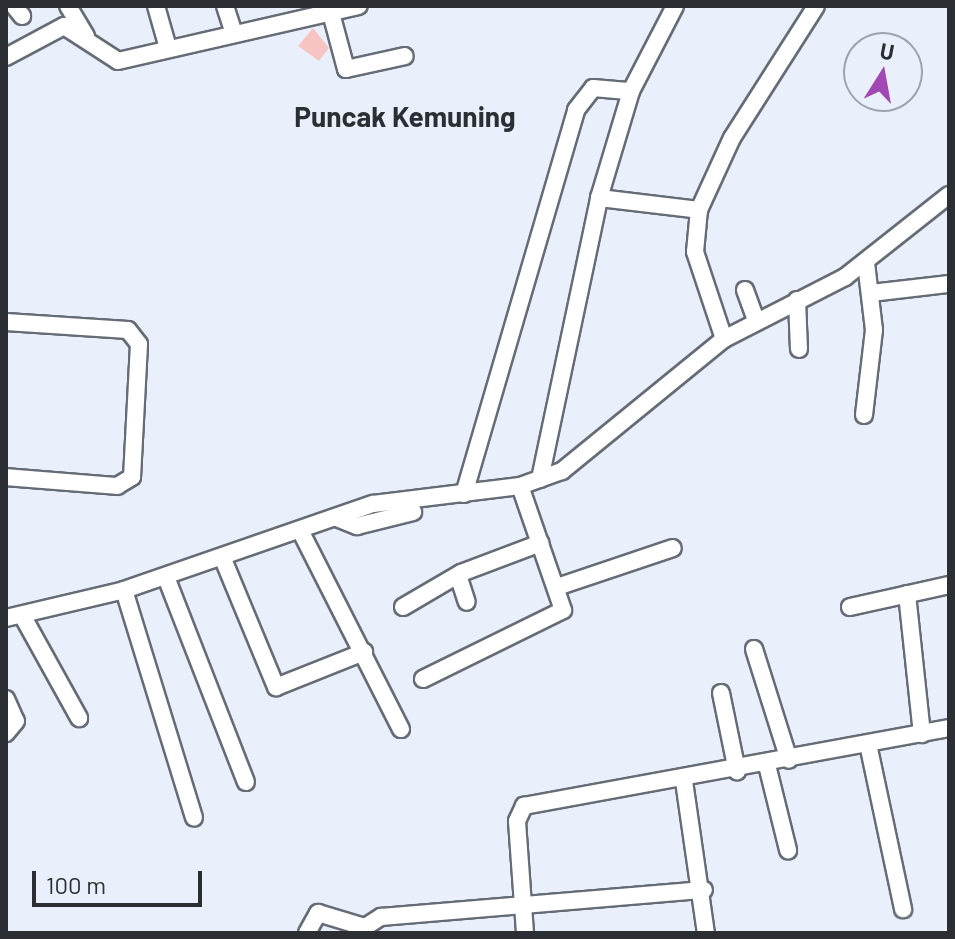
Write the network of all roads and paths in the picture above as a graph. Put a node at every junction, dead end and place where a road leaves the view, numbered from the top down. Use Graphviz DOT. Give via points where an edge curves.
graph roads {
  1 [pos="68,6"];
  2 [pos="156,6"];
  3 [pos="225,6"];
  4 [pos="275,6"];
  5 [pos="359,6"];
  6 [pos="675,6"];
  7 [pos="816,6"];
  8 [pos="331,13"];
  9 [pos="280,24"];
  10 [pos="234,34"];
  11 [pos="87,37"];
  12 [pos="168,48"];
  13 [pos="405,56"];
  14 [pos="6,57"];
  15 [pos="631,91"];
  16 [pos="949,195"];
  17 [pos="599,198"];
  18 [pos="699,210"];
  19 [pos="866,263"];
  20 [pos="949,284"];
  21 [pos="745,290"];
  22 [pos="871,293"];
  23 [pos="797,300"];
  24 [pos="756,321"];
  25 [pos="6,322"];
  26 [pos="724,339"];
  27 [pos="799,349"];
  28 [pos="864,415"];
  29 [pos="6,477"];
  30 [pos="540,479"];
  31 [pos="520,486"];
  32 [pos="464,494"];
  33 [pos="301,532"];
  34 [pos="541,543"];
  35 [pos="673,548"];
  36 [pos="223,559"];
  37 [pos="458,575"];
  38 [pos="166,577"];
  39 [pos="949,585"];
  40 [pos="557,587"];
  41 [pos="124,590"];
  42 [pos="907,594"];
  43 [pos="467,602"];
  44 [pos="403,607"];
  45 [pos="850,607"];
  46 [pos="14,616"];
  47 [pos="754,649"];
  48 [pos="364,652"];
  49 [pos="423,679"];
  50 [pos="721,693"];
  51 [pos="6,699"];
  52 [pos="79,718"];
  53 [pos="401,729"];
  54 [pos="947,729"];
  55 [pos="6,733"];
  56 [pos="922,734"];
  57 [pos="868,744"];
  58 [pos="949,747"];
  59 [pos="789,760"];
  60 [pos="767,765"];
  61 [pos="737,771"];
  62 [pos="684,781"];
  63 [pos="246,782"];
  64 [pos="194,817"];
  65 [pos="788,850"];
  66 [pos="704,890"];
  67 [pos="525,906"];
  68 [pos="903,909"];
  69 [pos="410,915"];
  70 [pos="359,929"];
  71 [pos="307,933"];
  72 [pos="412,933"];
  73 [pos="525,933"];
  74 [pos="706,933"];
  1 -- 11 [label="street"];
  2 -- 12 [label="street"];
  3 -- 10 [label="street"];
  4 -- 9 [label="street"];
  5 -- 8 [label="street"];
  6 -- 15 [label="street"];
  7 -- 18 [label="street" via="727,145"];
  8 -- 9 [label="street"];
  8 -- 13 [label="street" via="346,69"];
  9 -- 10 [label="street"];
  10 -- 12 [label="street"];
  11 -- 12 [label="street" via="112,61"];
  11 -- 14 [label="street" via="64,26"];
  15 -- 17 [label="street"];
  15 -- 32 [label="street" via="593,88 576,110"];
  16 -- 19 [label="street"];
  17 -- 18 [label="street"];
  17 -- 30 [label="street"];
  18 -- 26 [label="street" via="695,252"];
  19 -- 22 [label="street"];
  19 -- 23 [label="street"];
  20 -- 22 [label="street"];
  21 -- 24 [label="street"];
  22 -- 28 [label="street"];
  23 -- 24 [label="street"];
  23 -- 27 [label="street"];
  24 -- 26 [label="street"];
  25 -- 29 [label="street" via="128,330 139,344 132,477 117,486"];
  26 -- 30 [label="street" via="591,451"];
  30 -- 31 [label="street"];
  31 -- 32 [label="street"];
  31 -- 34 [label="street"];
  32 -- 33 [label="street" via="414,513 337,518"];
  33 -- 36 [label="street"];
  33 -- 48 [label="street"];
  34 -- 37 [label="street"];
  34 -- 40 [label="street"];
  35 -- 40 [label="street"];
  36 -- 38 [label="street"];
  36 -- 48 [label="street" via="276,687"];
  37 -- 43 [label="street"];
  37 -- 44 [label="street"];
  38 -- 41 [label="street"];
  38 -- 63 [label="street"];
  39 -- 42 [label="street"];
  40 -- 49 [label="street" via="563,610"];
  41 -- 46 [label="street"];
  41 -- 64 [label="street"];
  42 -- 45 [label="street"];
  42 -- 56 [label="street"];
  46 -- 52 [label="street"];
  47 -- 59 [label="street"];
  48 -- 53 [label="street"];
  50 -- 61 [label="street"];
  51 -- 55 [label="street" via="16,721"];
  54 -- 56 [label="street"];
  54 -- 58 [label="street"];
  56 -- 57 [label="street"];
  57 -- 59 [label="street"];
  57 -- 68 [label="street"];
  59 -- 60 [label="street"];
  60 -- 61 [label="street"];
  60 -- 65 [label="street"];
  61 -- 62 [label="street"];
  62 -- 66 [label="street"];
  62 -- 67 [label="street" via="524,806 517,821"];
  66 -- 67 [label="street"];
  66 -- 74 [label="street"];
  67 -- 69 [label="street"];
  67 -- 73 [label="street"];
  69 -- 70 [label="street"];
  69 -- 72 [label="street"];
  70 -- 71 [label="street" via="318,913"];
}
